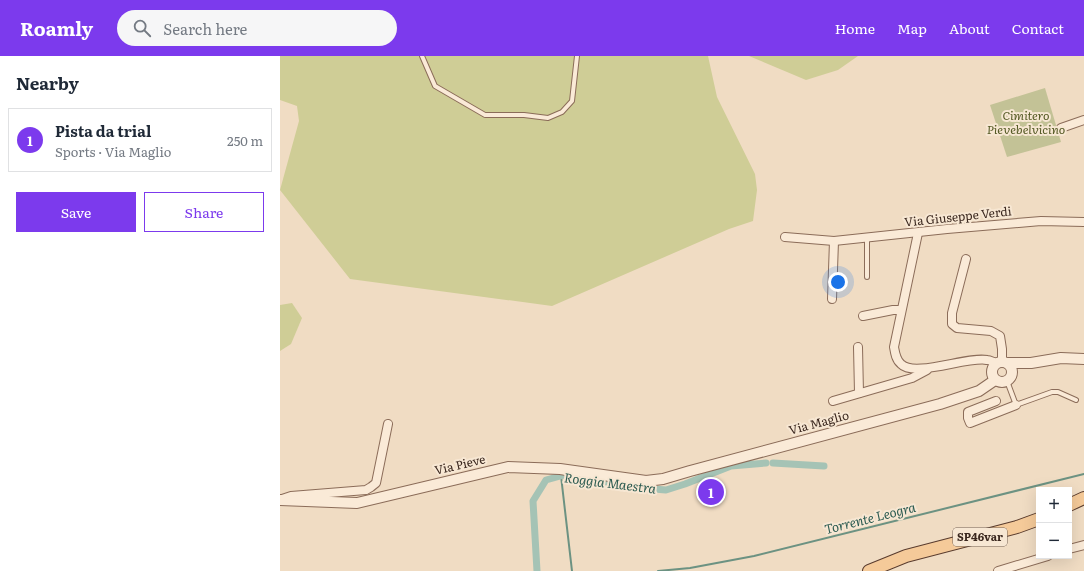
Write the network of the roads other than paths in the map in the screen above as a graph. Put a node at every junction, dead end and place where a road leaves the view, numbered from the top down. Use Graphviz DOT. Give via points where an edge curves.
graph roads {
  1 [pos="422,56"];
  2 [pos="577,56"];
  3 [pos="1084,120"];
  4 [pos="1060,128"];
  5 [pos="1084,222"];
  6 [pos="918,233"];
  7 [pos="785,237"];
  8 [pos="867,238"];
  9 [pos="834,242"];
  10 [pos="966,259"];
  11 [pos="867,277"];
  12 [pos="832,299"];
  13 [pos="902,310"];
  14 [pos="863,316"];
  15 [pos="858,347"];
  16 [pos="1084,359"];
  17 [pos="1031,362"];
  18 [pos="1002,363"];
  19 [pos="933,367"];
  20 [pos="1010,377"];
  21 [pos="995,380"];
  22 [pos="860,393"];
  23 [pos="1076,400"];
  24 [pos="833,401"];
  25 [pos="996,401"];
  26 [pos="1016,405"];
  27 [pos="388,424"];
  28 [pos="646,481"];
  29 [pos="1084,498"];
  30 [pos="280,500"];
  31 [pos="1072,504"];
  32 [pos="1036,519"];
  33 [pos="1084,545"];
  34 [pos="1072,548"];
  35 [pos="921,553"];
  36 [pos="1038,559"];
  37 [pos="869,571"];
  38 [pos="886,571"];
  39 [pos="998,571"];
  1 -- 2 [label="lane" via="435,86 485,115 548,118 562,112 572,101"];
  3 -- 4 [label="street"];
  5 -- 6 [label="street, Via Giuseppe Verdi" via="1041,221"];
  6 -- 8 [label="street, Via Giuseppe Verdi"];
  6 -- 13 [label="street"];
  7 -- 9 [label="street, Via Giuseppe Verdi"];
  8 -- 9 [label="street, Via Giuseppe Verdi"];
  8 -- 11 [label="lane"];
  9 -- 12 [label="street"];
  10 -- 18 [label="street" via="952,313 952,324 957,328 991,331 1000,336"];
  13 -- 14 [label="street"];
  13 -- 19 [label="street" via="894,347 896,357 902,365 913,370"];
  15 -- 22 [label="street"];
  16 -- 17 [label="street" via="1061,358"];
  17 -- 18 [label="street"];
  17 -- 20 [label="street"];
  18 -- 19 [label="street" via="976,360"];
  18 -- 20 [label="street" via="1011,367"];
  18 -- 21 [label="street" via="992,368"];
  19 -- 22 [label="street" via="912,378"];
  20 -- 21 [label="street" via="1001,383"];
  20 -- 26 [label="lane"];
  21 -- 28 [label="street, Via Maglio" via="979,391 940,404 690,470 663,480"];
  22 -- 24 [label="street"];
  23 -- 26 [label="lane" via="1052,392"];
  25 -- 26 [label="street" via="968,412 970,423"];
  27 -- 30 [label="street, Via Pieve" via="378,477 371,488 291,496"];
  28 -- 30 [label="street, Via Pieve" via="560,468 508,467 357,503"];
  29 -- 31 [label="main road"];
  32 -- 35 [label="main road, SP46var" via="1017,527"];
  33 -- 34 [label="street"];
  35 -- 37 [label="main road, SP46var" via="906,556"];
  35 -- 38 [label="main road, SP46var" via="890,566"];
  36 -- 39 [label="street"];
}
